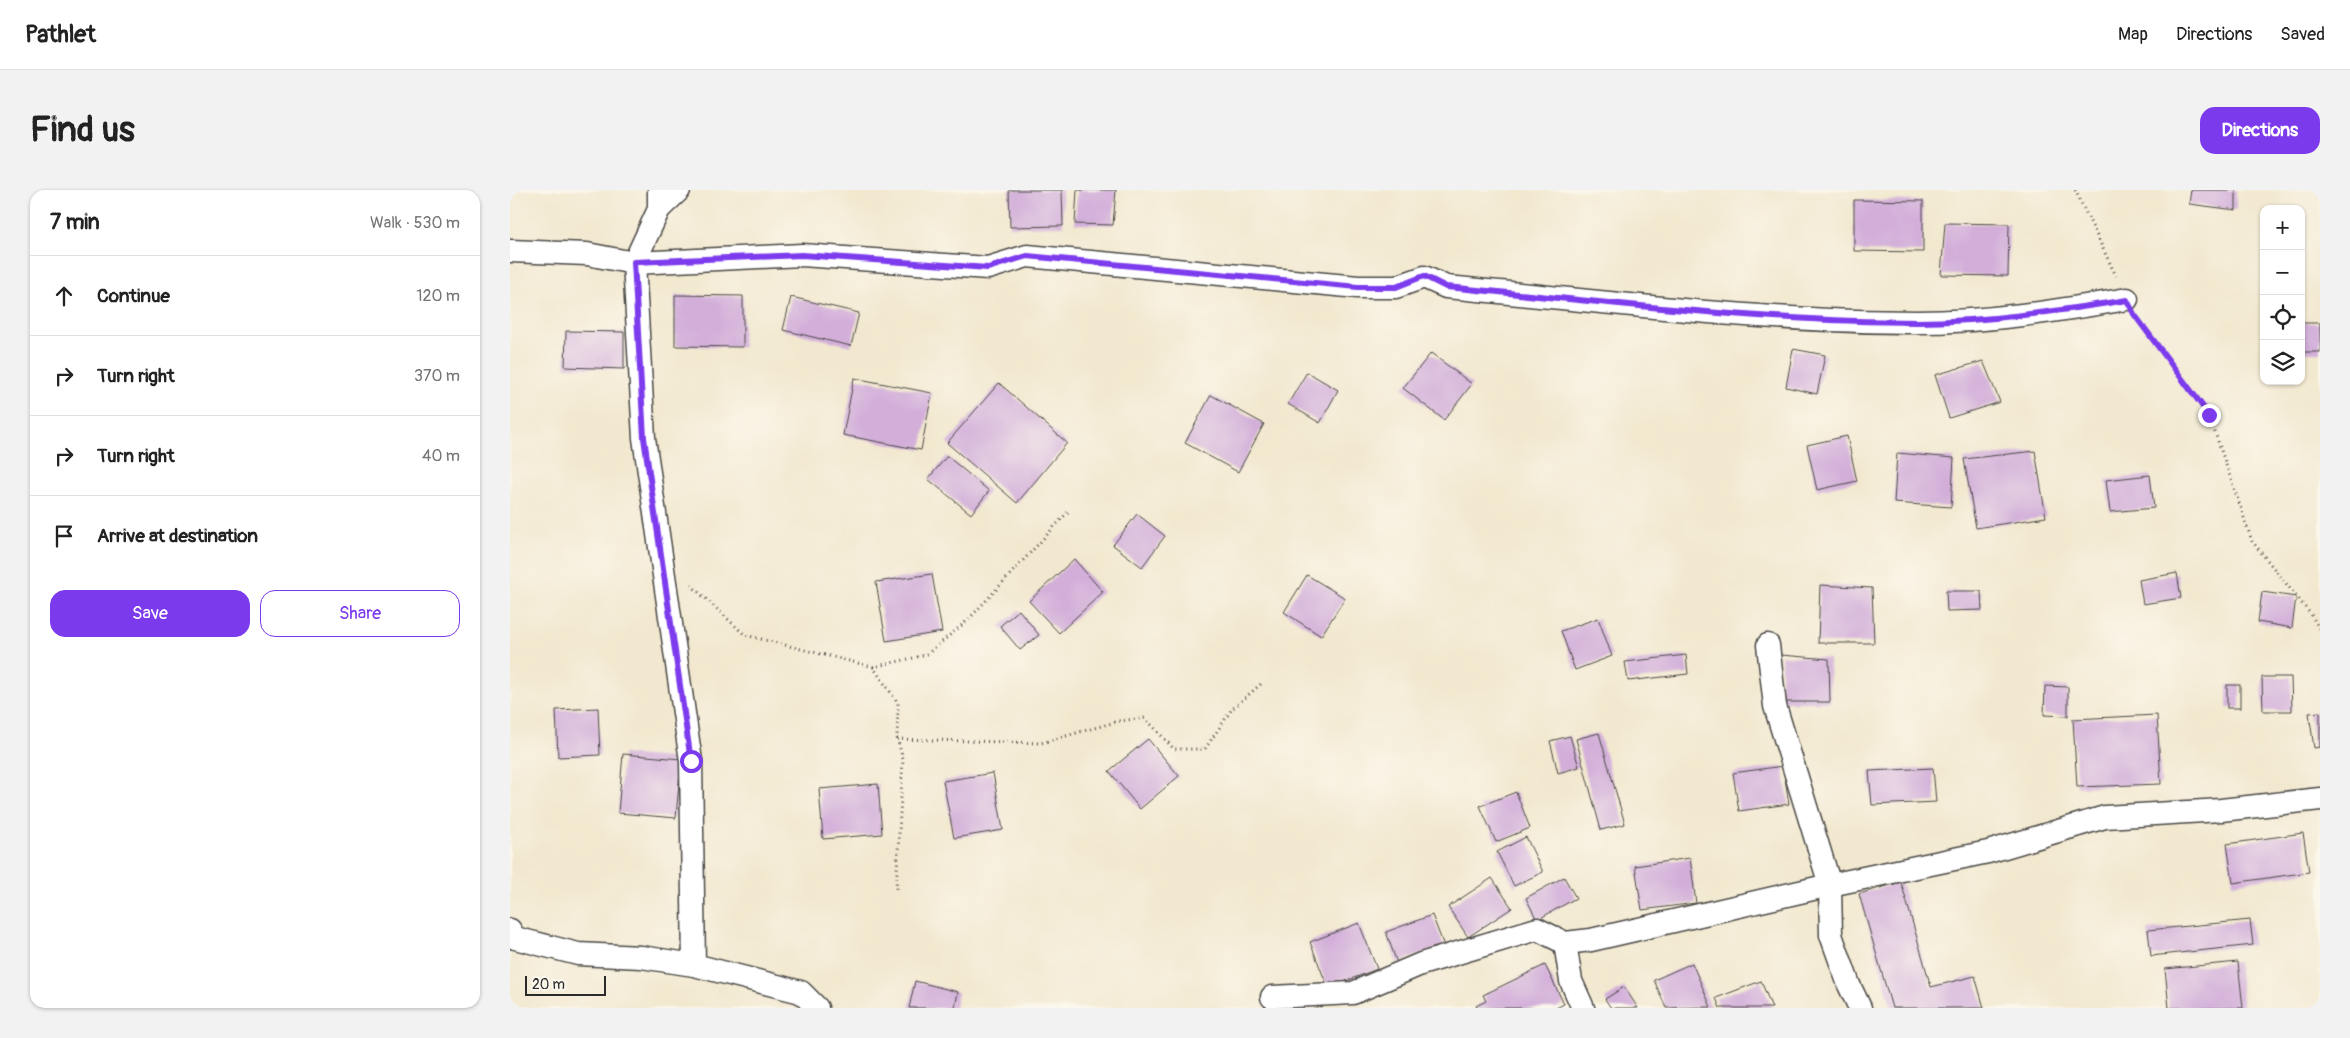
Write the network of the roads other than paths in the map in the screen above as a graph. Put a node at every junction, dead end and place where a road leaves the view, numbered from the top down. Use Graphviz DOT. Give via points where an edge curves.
graph roads {
  1 [pos="679,190"];
  2 [pos="659,199"];
  3 [pos="510,250"];
  4 [pos="634,262"];
  5 [pos="2127,300"];
  6 [pos="1768,645"];
  7 [pos="2320,799"];
  8 [pos="1830,885"];
  9 [pos="510,930"];
  10 [pos="1565,943"];
  11 [pos="694,965"];
  12 [pos="1272,997"];
  13 [pos="817,1008"];
  14 [pos="1583,1008"];
  15 [pos="1860,1008"];
  1 -- 2 [label="street"];
  2 -- 4 [label="street"];
  3 -- 4 [label="street" via="587,254"];
  4 -- 5 [label="street" via="802,255 988,268 1027,256 1358,287 1396,287 1424,276 1446,287 1831,320 1919,322 2037,315"];
  4 -- 11 [label="street" via="644,438 691,761"];
  6 -- 8 [label="street" via="1775,706"];
  7 -- 8 [label="street" via="2221,810 2104,817 1988,852"];
  8 -- 10 [label="street"];
  8 -- 15 [label="street" via="1831,935"];
  9 -- 11 [label="street" via="515,938 578,954 641,956"];
  10 -- 12 [label="street" via="1537,929 1421,964 1354,993"];
  10 -- 14 [label="street" via="1571,981"];
  11 -- 13 [label="street" via="800,992"];
}
